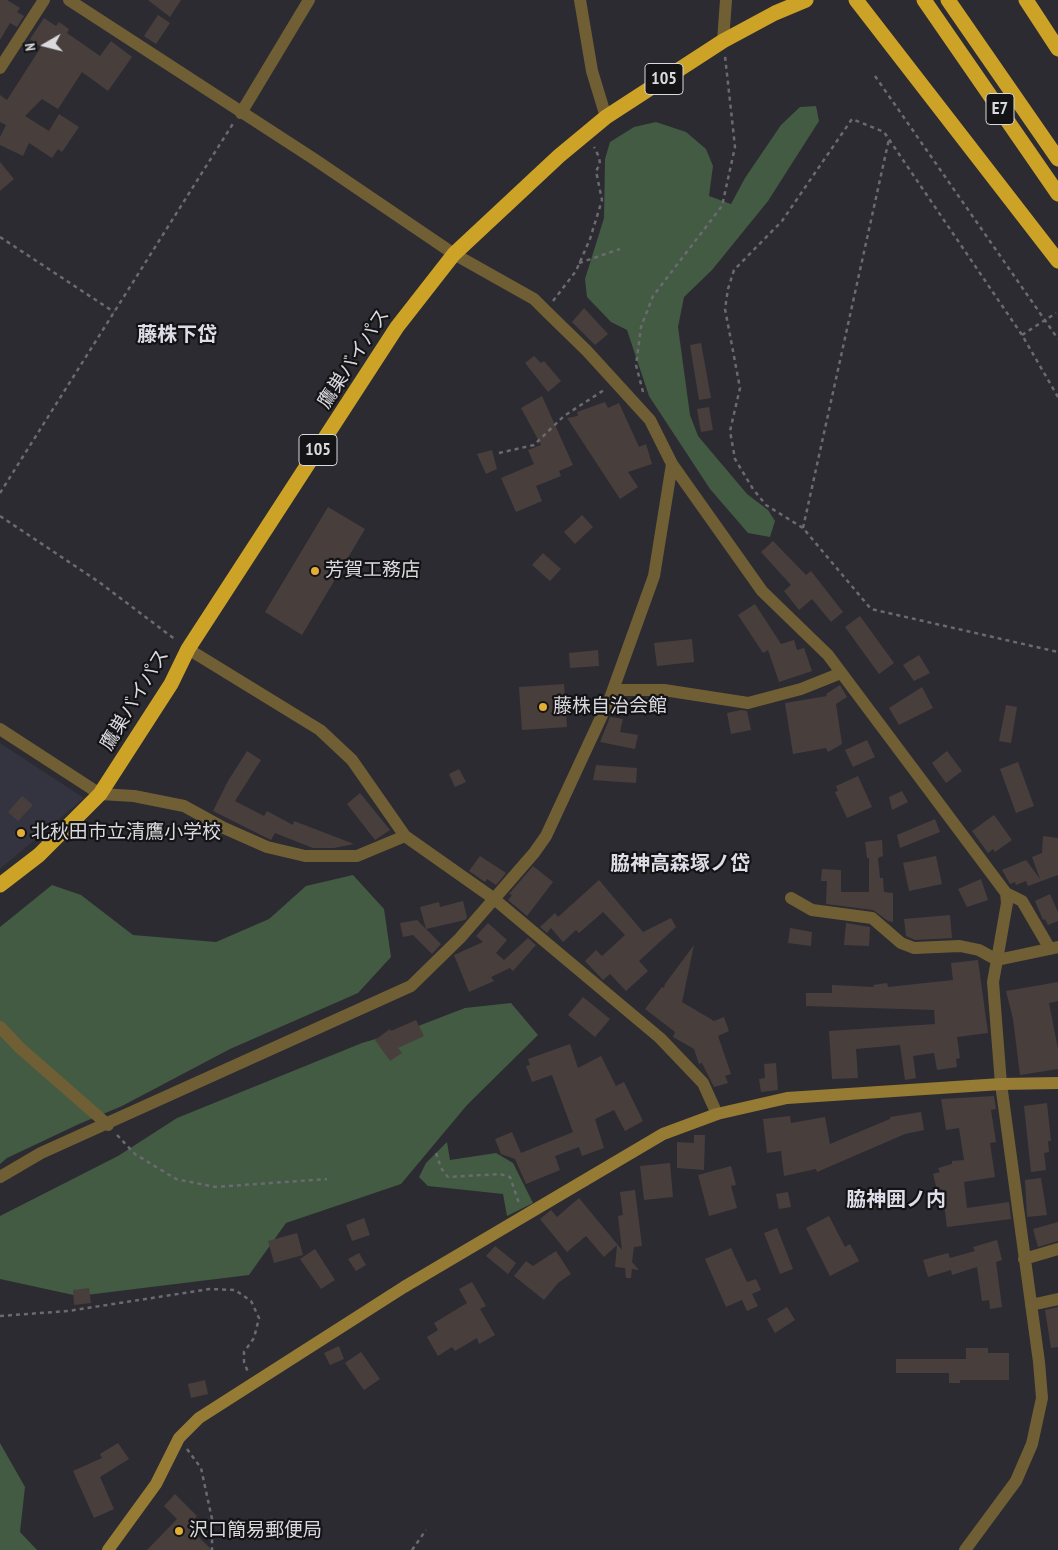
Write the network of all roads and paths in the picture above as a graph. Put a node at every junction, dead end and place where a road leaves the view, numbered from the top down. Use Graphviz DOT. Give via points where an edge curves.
graph roads {
  1 [pos="44,0"];
  2 [pos="69,0"];
  3 [pos="309,0"];
  4 [pos="580,0"];
  5 [pos="726,0"];
  6 [pos="806,0"];
  7 [pos="856,0"];
  8 [pos="924,0"];
  9 [pos="948,0"];
  10 [pos="1026,0"];
  11 [pos="723,42"];
  12 [pos="1058,49"];
  13 [pos="0,68"];
  14 [pos="875,76"];
  15 [pos="241,113"];
  16 [pos="606,118"];
  17 [pos="586,134"];
  18 [pos="889,138"];
  19 [pos="1058,159"];
  20 [pos="1058,194"];
  21 [pos="0,237"];
  22 [pos="620,248"];
  23 [pos="454,254"];
  24 [pos="1058,261"];
  25 [pos="579,263"];
  26 [pos="546,311"];
  27 [pos="114,312"];
  28 [pos="1056,313"];
  29 [pos="1045,320"];
  30 [pos="1022,335"];
  31 [pos="1058,339"];
  32 [pos="615,381"];
  33 [pos="643,392"];
  34 [pos="1058,397"];
  35 [pos="499,453"];
  36 [pos="672,464"];
  37 [pos="0,493"];
  38 [pos="0,516"];
  39 [pos="802,528"];
  40 [pos="188,649"];
  41 [pos="1058,652"];
  42 [pos="841,673"];
  43 [pos="613,690"];
  44 [pos="0,729"];
  45 [pos="100,794"];
  46 [pos="405,836"];
  47 [pos="0,885"];
  48 [pos="1006,893"];
  49 [pos="493,898"];
  50 [pos="791,898"];
  51 [pos="1054,948"];
  52 [pos="997,960"];
  53 [pos="0,1027"];
  54 [pos="1058,1083"];
  55 [pos="1001,1084"];
  56 [pos="717,1114"];
  57 [pos="108,1124"];
  58 [pos="436,1153"];
  59 [pos="0,1177"];
  60 [pos="327,1179"];
  61 [pos="524,1216"];
  62 [pos="1058,1249"];
  63 [pos="1024,1259"];
  64 [pos="1058,1299"];
  65 [pos="1031,1305"];
  66 [pos="0,1316"];
  67 [pos="253,1382"];
  68 [pos="179,1438"];
  69 [pos="426,1530"];
  70 [pos="108,1550"];
  71 [pos="212,1550"];
  72 [pos="412,1550"];
  73 [pos="965,1550"];
  1 -- 13 [label="street"];
  2 -- 15 [label="street"];
  3 -- 15 [label="street"];
  4 -- 16 [label="street" via="592,71"];
  5 -- 11 [label="street"];
  6 -- 11 [label="highway, 鷹巣バイパス / 105"];
  7 -- 24 [label="highway"];
  8 -- 20 [label="highway, E7"];
  9 -- 19 [label="highway, E7"];
  10 -- 12 [label="highway"];
  11 -- 16 [label="highway, 鷹巣バイパス / 105"];
  11 -- 33 [label="path" via="735,147 731,170 722,206 653,296 641,327 636,365"];
  14 -- 29 [label="path"];
  15 -- 23 [label="street"];
  15 -- 27 [label="path"];
  16 -- 17 [label="highway, 鷹巣バイパス / 105"];
  17 -- 23 [label="highway, 鷹巣バイパス / 105"];
  17 -- 25 [label="path" via="599,157 596,171 602,200"];
  18 -- 30 [label="path"];
  18 -- 39 [label="path"];
  18 -- 39 [label="path" via="884,132 852,119 782,221 734,270 728,289 725,309 740,388 730,431 735,459 752,489 766,505"];
  21 -- 27 [label="path"];
  22 -- 25 [label="path"];
  23 -- 26 [label="street" via="534,299"];
  23 -- 40 [label="highway, 鷹巣バイパス / 105" via="396,327"];
  25 -- 26 [label="path"];
  26 -- 32 [label="street"];
  27 -- 37 [label="path"];
  28 -- 29 [label="path"];
  29 -- 30 [label="path"];
  29 -- 31 [label="path"];
  30 -- 34 [label="path"];
  32 -- 35 [label="path" via="564,416 534,445"];
  32 -- 36 [label="street" via="650,420"];
  36 -- 42 [label="street" via="762,591 828,655"];
  36 -- 43 [label="street" via="654,576"];
  38 -- 40 [label="path" via="99,582"];
  39 -- 41 [label="path" via="871,610"];
  40 -- 45 [label="highway, 鷹巣バイパス / 105" via="171,684"];
  40 -- 46 [label="street" via="320,730 352,760"];
  42 -- 43 [label="street" via="801,689 748,704 664,690"];
  42 -- 48 [label="street"];
  43 -- 49 [label="street" via="546,836"];
  44 -- 45 [label="street"];
  45 -- 46 [label="street" via="134,796 184,806 267,847 305,856 357,856"];
  45 -- 47 [label="highway, 鷹巣バイパス / 105" via="39,855"];
  46 -- 49 [label="street"];
  48 -- 51 [label="street" via="1022,901"];
  48 -- 52 [label="street"];
  49 -- 56 [label="street" via="660,1038 703,1083"];
  49 -- 57 [label="street" via="460,938 411,986"];
  50 -- 52 [label="street" via="812,910 872,918 901,943 914,948 960,946 979,950"];
  51 -- 52 [label="street"];
  52 -- 55 [label="street" via="993,982"];
  53 -- 57 [label="street"];
  54 -- 55 [label="street"];
  55 -- 56 [label="street" via="787,1098"];
  55 -- 63 [label="street"];
  56 -- 61 [label="street" via="662,1134"];
  57 -- 59 [label="street" via="41,1153"];
  57 -- 60 [label="path" via="135,1154 176,1180 216,1188"];
  58 -- 61 [label="path" via="448,1177 500,1174 510,1177"];
  61 -- 67 [label="street"];
  62 -- 63 [label="street"];
  63 -- 65 [label="street"];
  64 -- 65 [label="street"];
  65 -- 73 [label="street" via="1042,1398 1032,1444 1016,1482"];
  66 -- 67 [label="path" via="68,1311 210,1289 235,1290 251,1300 259,1318 254,1338 244,1352 244,1362"];
  67 -- 68 [label="street" via="199,1418"];
  68 -- 70 [label="street" via="156,1484"];
  68 -- 71 [label="path" via="200,1468 212,1519"];
  69 -- 72 [label="path"];
}
